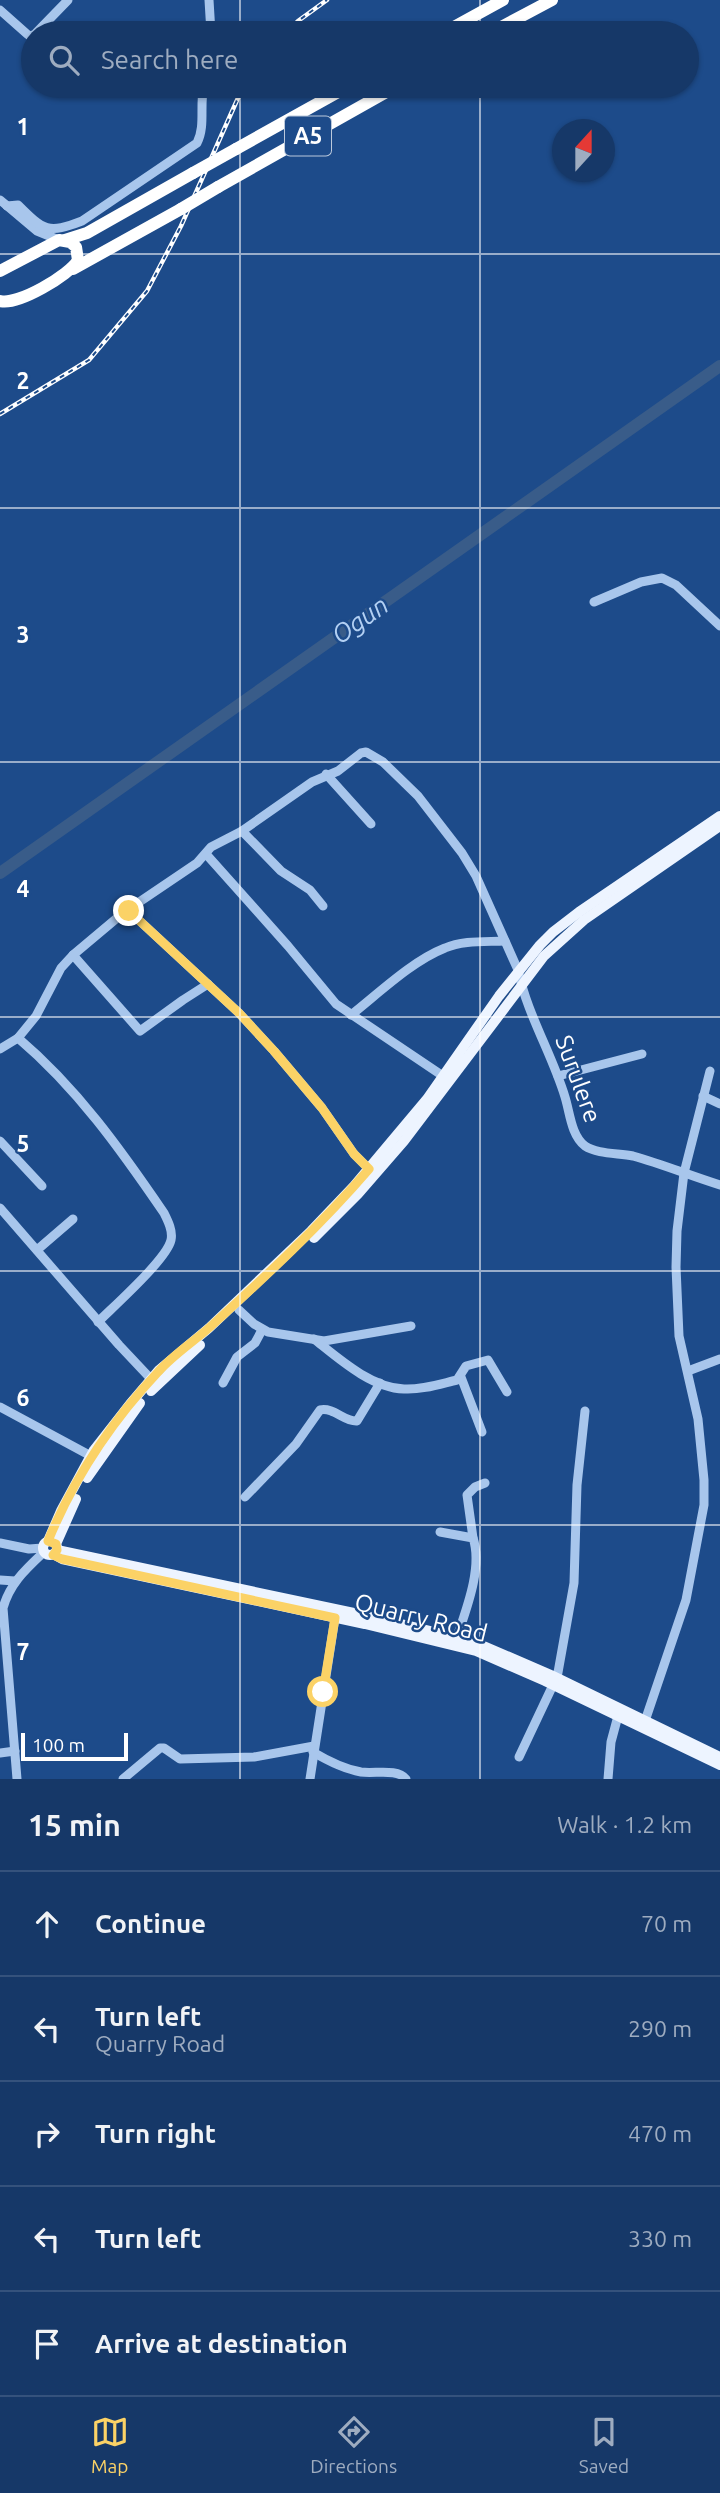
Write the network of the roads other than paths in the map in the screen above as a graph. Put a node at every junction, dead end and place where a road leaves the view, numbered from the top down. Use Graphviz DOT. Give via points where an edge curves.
graph roads {
  1 [pos="68,0"];
  2 [pos="209,0"];
  3 [pos="503,0"];
  4 [pos="552,0"];
  5 [pos="0,10"];
  6 [pos="47,21"];
  7 [pos="210,21"];
  8 [pos="465,21"];
  9 [pos="513,21"];
  10 [pos="21,29"];
  11 [pos="202,98"];
  12 [pos="327,98"];
  13 [pos="376,98"];
  14 [pos="4,203"];
  15 [pos="62,240"];
  16 [pos="0,271"];
  17 [pos="70,271"];
  18 [pos="22,298"];
  19 [pos="0,301"];
  20 [pos="0,311"];
  21 [pos="594,601"];
  22 [pos="720,626"];
  23 [pos="326,774"];
  24 [pos="720,816"];
  25 [pos="371,824"];
  26 [pos="720,826"];
  27 [pos="242,831"];
  28 [pos="206,854"];
  29 [pos="323,906"];
  30 [pos="129,911"];
  31 [pos="505,941"];
  32 [pos="73,955"];
  33 [pos="518,970"];
  34 [pos="208,984"];
  35 [pos="521,985"];
  36 [pos="351,1015"];
  37 [pos="18,1038"];
  38 [pos="0,1049"];
  39 [pos="642,1054"];
  40 [pos="710,1071"];
  41 [pos="443,1076"];
  42 [pos="558,1076"];
  43 [pos="703,1096"];
  44 [pos="720,1104"];
  45 [pos="0,1141"];
  46 [pos="369,1169"];
  47 [pos="684,1173"];
  48 [pos="720,1185"];
  49 [pos="42,1186"];
  50 [pos="0,1208"];
  51 [pos="73,1220"];
  52 [pos="37,1250"];
  53 [pos="239,1310"];
  54 [pos="98,1321"];
  55 [pos="411,1326"];
  56 [pos="262,1330"];
  57 [pos="314,1339"];
  58 [pos="720,1359"];
  59 [pos="688,1371"];
  60 [pos="461,1377"];
  61 [pos="151,1379"];
  62 [pos="223,1383"];
  63 [pos="380,1383"];
  64 [pos="507,1392"];
  65 [pos="0,1407"];
  66 [pos="585,1411"];
  67 [pos="482,1432"];
  68 [pos="91,1456"];
  69 [pos="485,1483"];
  70 [pos="245,1497"];
  71 [pos="440,1532"];
  72 [pos="473,1538"];
  73 [pos="0,1543"];
  74 [pos="50,1548"];
  75 [pos="0,1580"];
  76 [pos="15,1581"];
  77 [pos="335,1618"];
  78 [pos="457,1637"];
  79 [pos="555,1681"];
  80 [pos="618,1716"];
  81 [pos="645,1721"];
  82 [pos="314,1749"];
  83 [pos="15,1751"];
  84 [pos="0,1753"];
  85 [pos="519,1757"];
  86 [pos="720,1757"];
  87 [pos="720,1765"];
  88 [pos="17,1779"];
  89 [pos="123,1779"];
  90 [pos="310,1779"];
  91 [pos="406,1779"];
  92 [pos="608,1779"];
  1 -- 6 [label="street"];
  2 -- 7 [label="street"];
  3 -- 8 [label="highway"];
  4 -- 9 [label="highway"];
  5 -- 10 [label="street"];
  11 -- 14 [label="street" via="197,143 82,220 61,229 46,227 18,205"];
  12 -- 15 [label="highway, A5, bridge" via="87,233"];
  13 -- 17 [label="highway, A5, bridge"];
  14 -- 15 [label="street" via="37,231"];
  15 -- 16 [label="highway, A5"];
  15 -- 17 [label="highway" via="78,253"];
  17 -- 18 [label="highway, A5"];
  18 -- 19 [label="highway, A5"];
  18 -- 20 [label="highway, A5"];
  21 -- 22 [label="street" via="662,578 676,585"];
  23 -- 25 [label="street"];
  23 -- 27 [label="street"];
  23 -- 31 [label="street, Surulere" via="338,771 361,753 383,762 418,796 462,853"];
  24 -- 33 [label="main road" via="553,932"];
  26 -- 35 [label="main road" via="567,933"];
  27 -- 28 [label="street"];
  27 -- 29 [label="street"];
  28 -- 30 [label="street"];
  28 -- 36 [label="street" via="329,997"];
  30 -- 32 [label="street"];
  30 -- 34 [label="street"];
  31 -- 33 [label="street, Surulere"];
  31 -- 36 [label="street" via="446,947"];
  32 -- 34 [label="street" via="141,1031"];
  32 -- 37 [label="street"];
  33 -- 35 [label="street, Surulere"];
  33 -- 41 [label="main road"];
  34 -- 46 [label="street" via="274,1051"];
  35 -- 42 [label="street, Surulere"];
  35 -- 53 [label="main road" via="425,1114 358,1194"];
  36 -- 41 [label="street"];
  37 -- 38 [label="street"];
  37 -- 54 [label="street" via="99,1120 170,1226 169,1245"];
  39 -- 42 [label="street"];
  40 -- 43 [label="street"];
  41 -- 46 [label="main road"];
  42 -- 47 [label="street, Surulere" via="575,1133 587,1147"];
  43 -- 44 [label="street"];
  43 -- 47 [label="street"];
  45 -- 49 [label="street"];
  46 -- 61 [label="main road" via="311,1231"];
  47 -- 48 [label="street, Surulere"];
  47 -- 59 [label="street" via="676,1267 679,1336"];
  50 -- 52 [label="street"];
  51 -- 52 [label="street"];
  52 -- 54 [label="street"];
  53 -- 56 [label="street"];
  53 -- 74 [label="main road" via="159,1381 135,1409 88,1475"];
  54 -- 61 [label="street"];
  55 -- 57 [label="street" via="334,1341"];
  56 -- 57 [label="street"];
  56 -- 62 [label="street" via="255,1343 237,1357"];
  57 -- 63 [label="street"];
  58 -- 59 [label="street"];
  59 -- 81 [label="street" via="699,1432 704,1505 685,1600"];
  60 -- 63 [label="street" via="401,1390"];
  60 -- 64 [label="street" via="467,1366 488,1360"];
  60 -- 67 [label="street"];
  61 -- 68 [label="main road"];
  63 -- 70 [label="street" via="357,1421 320,1409 296,1444"];
  65 -- 68 [label="street"];
  66 -- 79 [label="street" via="574,1583"];
  68 -- 74 [label="main road" via="61,1511"];
  69 -- 72 [label="street" via="467,1495"];
  71 -- 72 [label="street"];
  72 -- 78 [label="street" via="473,1580"];
  73 -- 74 [label="street"];
  74 -- 76 [label="street"];
  74 -- 77 [label="main road, Quarry Road" via="62,1559"];
  74 -- 78 [label="main road, Quarry Road"];
  75 -- 76 [label="street"];
  76 -- 83 [label="street" via="3,1608"];
  77 -- 79 [label="main road, Quarry Road" via="467,1648"];
  77 -- 82 [label="street"];
  78 -- 79 [label="main road, Quarry Road"];
  79 -- 80 [label="main road, Quarry Road"];
  79 -- 81 [label="main road, Quarry Road"];
  79 -- 85 [label="street"];
  80 -- 87 [label="main road, Quarry Road"];
  80 -- 92 [label="street"];
  81 -- 86 [label="main road, Quarry Road"];
  82 -- 89 [label="street" via="180,1759 160,1748"];
  82 -- 90 [label="street"];
  82 -- 91 [label="street" via="344,1768 400,1774"];
  83 -- 84 [label="street"];
  83 -- 88 [label="street"];
}
